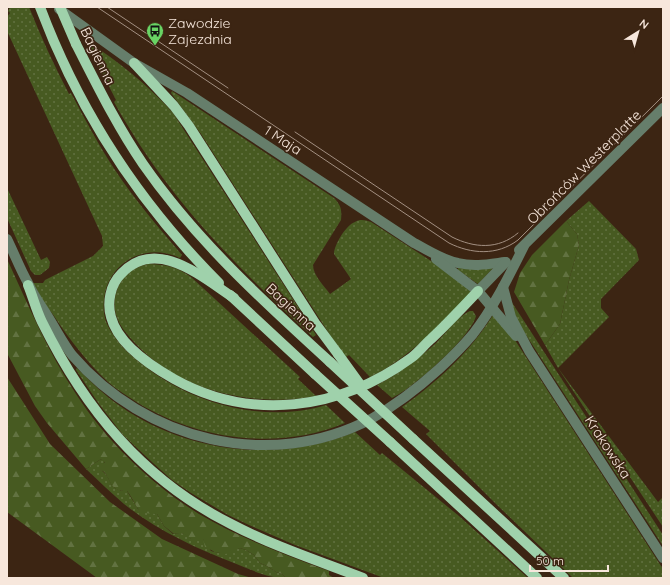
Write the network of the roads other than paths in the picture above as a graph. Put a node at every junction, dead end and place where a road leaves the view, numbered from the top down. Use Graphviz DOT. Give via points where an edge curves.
graph roads {
  1 [pos="40,7"];
  2 [pos="56,7"];
  3 [pos="60,7"];
  4 [pos="134,63"];
  5 [pos="663,108"];
  6 [pos="7,238"];
  7 [pos="414,243"];
  8 [pos="524,246"];
  9 [pos="505,262"];
  10 [pos="28,285"];
  11 [pos="503,287"];
  12 [pos="478,291"];
  13 [pos="234,298"];
  14 [pos="492,307"];
  15 [pos="529,351"];
  16 [pos="375,404"];
  17 [pos="663,558"];
  18 [pos="363,578"];
  19 [pos="537,578"];
  20 [pos="564,578"];
  1 -- 13 [label="main road" via="68,70 112,153 157,214"];
  2 -- 4 [label="street, 1 Maja"];
  3 -- 16 [label="main road, Bagienna, bridge" via="76,44 120,128 170,200 238,276"];
  4 -- 7 [label="street, 1 Maja" via="187,93"];
  4 -- 16 [label="main road, bridge" via="169,100 189,126 315,323"];
  5 -- 8 [label="street, Obrońców Westerplatte"];
  6 -- 10 [label="street"];
  7 -- 9 [label="street, 1 Maja" via="456,263 472,265"];
  7 -- 12 [label="street, Krakowska"];
  8 -- 9 [label="street, Obrońców Westerplatte"];
  8 -- 11 [label="street, Obrońców Westerplatte"];
  9 -- 12 [label="street, Obrońców Westerplatte"];
  10 -- 14 [label="street, Obrońców Westerplatte" via="71,354 117,397 173,428 218,441 247,444 299,442 346,430 371,419 400,401 453,356"];
  10 -- 18 [label="main road" via="42,320 73,378 98,414 137,458 167,484 231,524"];
  11 -- 14 [label="street, Obrońców Westerplatte"];
  11 -- 15 [label="street, Krakowska" via="511,317"];
  12 -- 13 [label="main road" via="412,357 389,373 348,393 311,403 288,405 253,404 222,398 178,381 136,352 120,334 111,317 111,290 118,277 127,267 151,258 178,263"];
  12 -- 14 [label="street, Krakowska"];
  13 -- 19 [label="main road, bridge"];
  14 -- 15 [label="street, Krakowska"];
  15 -- 17 [label="street, Krakowska"];
  16 -- 20 [label="main road, Bagienna, bridge"];
}
